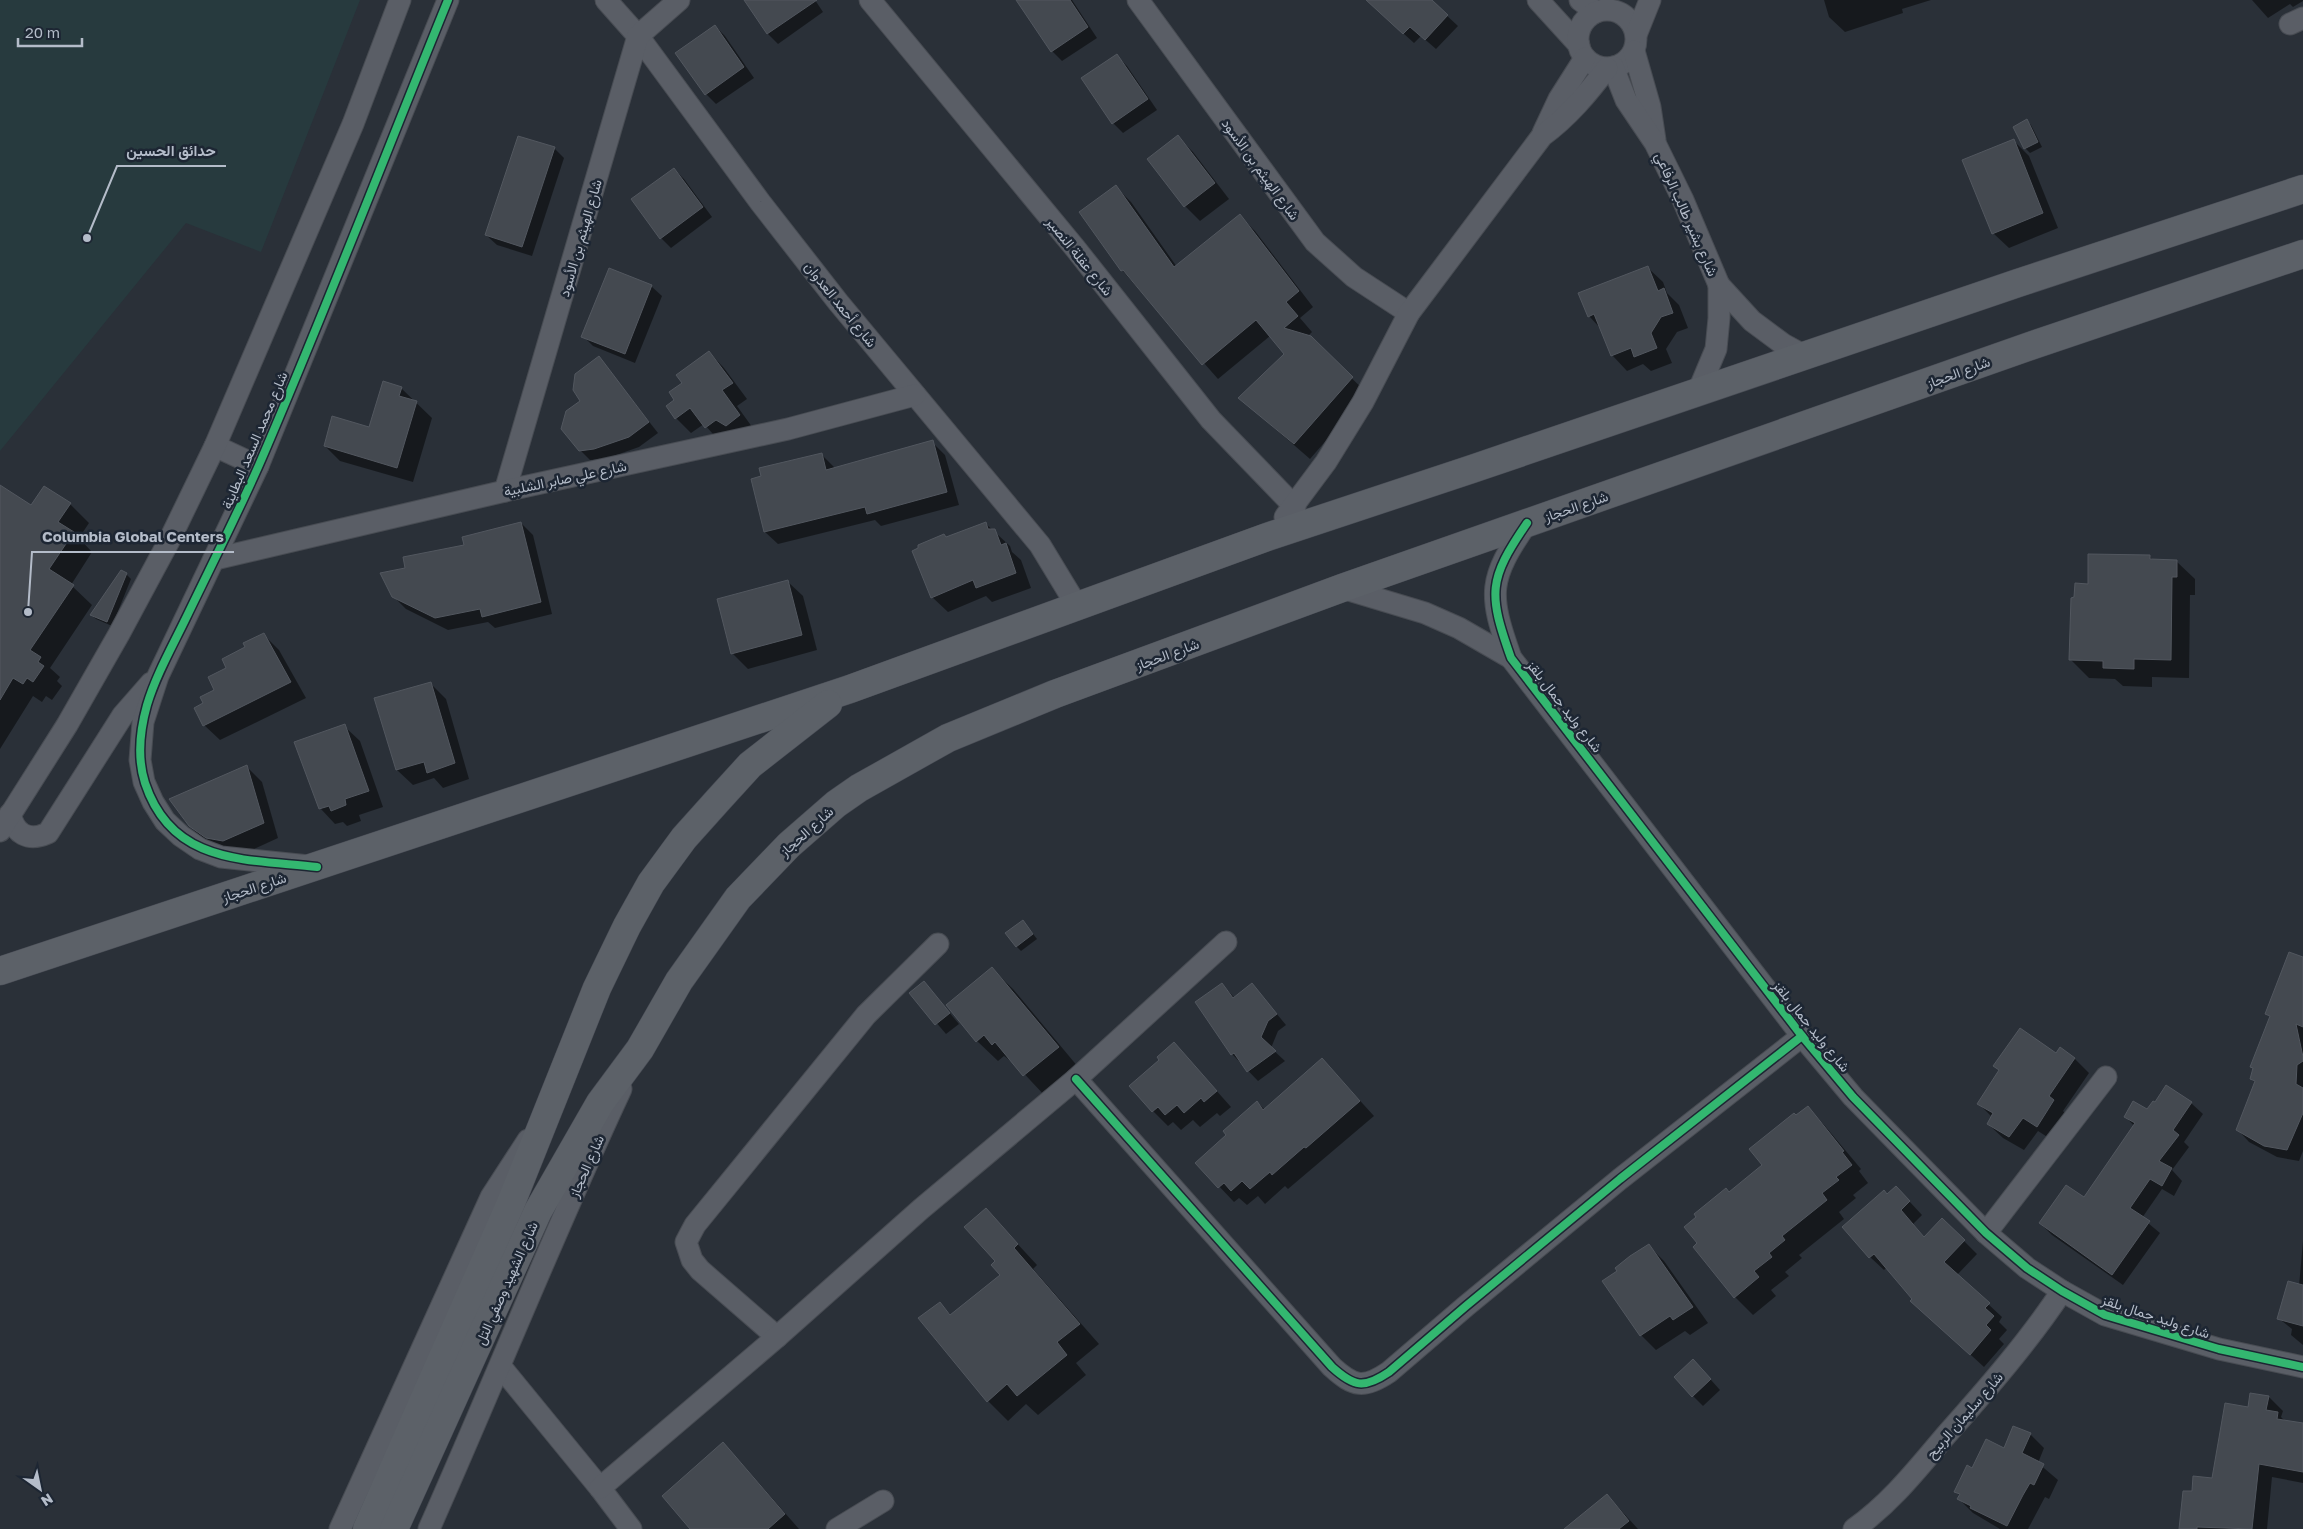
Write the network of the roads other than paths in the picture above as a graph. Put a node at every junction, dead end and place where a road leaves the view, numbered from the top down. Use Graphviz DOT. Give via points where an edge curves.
graph roads {
  1 [pos="400,0"];
  2 [pos="448,0"];
  3 [pos="606,0"];
  4 [pos="679,0"];
  5 [pos="870,0"];
  6 [pos="1138,0"];
  7 [pos="1538,0"];
  8 [pos="1650,0"];
  9 [pos="1599,6"];
  10 [pos="638,36"];
  11 [pos="1635,43"];
  12 [pos="1582,52"];
  13 [pos="1610,68"];
  14 [pos="1542,136"];
  15 [pos="1655,142"];
  16 [pos="2303,189"];
  17 [pos="2303,254"];
  18 [pos="1718,285"];
  19 [pos="1409,313"];
  20 [pos="1805,356"];
  21 [pos="1698,392"];
  22 [pos="915,395"];
  23 [pos="215,446"];
  24 [pos="258,466"];
  25 [pos="505,491"];
  26 [pos="1295,506"];
  27 [pos="1527,524"];
  28 [pos="1267,537"];
  29 [pos="215,559"];
  30 [pos="1342,588"];
  31 [pos="1077,606"];
  32 [pos="1511,658"];
  33 [pos="158,676"];
  34 [pos="850,689"];
  35 [pos="5,822"];
  36 [pos="317,867"];
  37 [pos="1226,942"];
  38 [pos="938,944"];
  39 [pos="0,971"];
  40 [pos="1802,1036"];
  41 [pos="640,1049"];
  42 [pos="2106,1076"];
  43 [pos="1076,1079"];
  44 [pos="549,1111"];
  45 [pos="1986,1233"];
  46 [pos="2062,1291"];
  47 [pos="777,1337"];
  48 [pos="501,1367"];
  49 [pos="2303,1367"];
  50 [pos="600,1488"];
  51 [pos="883,1501"];
  52 [pos="340,1529"];
  53 [pos="367,1529"];
  54 [pos="394,1529"];
  55 [pos="429,1529"];
  56 [pos="631,1529"];
  57 [pos="837,1529"];
  58 [pos="1854,1529"];
  1 -- 23 [label="street" via="353,124"];
  2 -- 24 [label="street, شارع محمد السعد البطاينة"];
  3 -- 10 [label="street, شارع أحمد العدوان"];
  4 -- 10 [label="street"];
  5 -- 26 [label="street, شارع عقلة النصير" via="1075,248 1211,420"];
  6 -- 19 [label="street, شارع الهيثم بن الأسود" via="1315,242 1354,277"];
  7 -- 12 [label="street"];
  8 -- 11 [label="street"];
  9 -- 11 [label="street" via="1626,16 1632,25"];
  9 -- 12 [label="street" via="1580,29"];
  10 -- 22 [label="street, شارع أحمد العدوان" via="760,202"];
  10 -- 25 [label="street, شارع الهيثم بن الأسود"];
  11 -- 13 [label="street" via="1629,58"];
  11 -- 15 [label="street, شارع بشير طالب الرفاعي"];
  12 -- 13 [label="street" via="1591,63"];
  12 -- 14 [label="street"];
  13 -- 14 [label="street" via="1559,124"];
  13 -- 15 [label="street, شارع بشير طالب الرفاعي" via="1626,100"];
  14 -- 19 [label="street"];
  15 -- 18 [label="street, شارع بشير طالب الرفاعي"];
  16 -- 20 [label="main road, شارع الحجاز"];
  17 -- 27 [label="main road, شارع الحجاز"];
  18 -- 20 [label="street, شارع بشير طالب الرفاعي" via="1763,330"];
  18 -- 21 [label="street, شارع بشير طالب الرفاعي" via="1720,318 1716,349"];
  19 -- 26 [label="street" via="1363,402"];
  20 -- 21 [label="main road, شارع الحجاز"];
  21 -- 28 [label="main road, شارع الحجاز"];
  22 -- 25 [label="street, شارع علي صابر الشلبية" via="788,430"];
  22 -- 31 [label="street, شارع أحمد العدوان" via="1040,545"];
  23 -- 24 [label="street"];
  23 -- 35 [label="street" via="119,634"];
  24 -- 29 [label="street, شارع محمد السعد البطاينة"];
  25 -- 29 [label="street, شارع علي صابر الشلبية"];
  26 -- 28 [label="street"];
  27 -- 30 [label="main road, شارع الحجاز"];
  27 -- 32 [label="street, شارع وليد جمال بلقز" via="1501,564 1495,589 1498,622"];
  28 -- 31 [label="main road, شارع الحجاز"];
  29 -- 33 [label="street, شارع محمد السعد البطاينة"];
  30 -- 32 [label="street, شارع وليد جمال بلقز" via="1434,617"];
  30 -- 41 [label="main road, شارع الحجاز" via="1055,694 957,735 859,788 789,845 738,898 679,981"];
  31 -- 34 [label="main road, شارع الحجاز"];
  32 -- 40 [label="street, شارع وليد جمال بلقز"];
  33 -- 35 [label="street" via="123,714 48,834 28,837 13,824"];
  33 -- 36 [label="street, شارع محمد السعد البطاينة" via="143,722 140,760 144,782 165,821 200,849 221,856"];
  34 -- 36 [label="main road, شارع الحجاز"];
  34 -- 44 [label="main road, شارع الحجاز" via="750,765 684,838 627,926 597,988"];
  36 -- 39 [label="main road, شارع الحجاز"];
  37 -- 43 [label="street"];
  38 -- 47 [label="street" via="866,1015 694,1225 686,1242 692,1260 700,1270"];
  40 -- 43 [label="street" via="1620,1179 1389,1372 1375,1381 1359,1385 1332,1367"];
  40 -- 45 [label="street, شارع وليد جمال بلقز" via="1853,1097"];
  41 -- 48 [label="street, شارع الحجاز" via="578,1181"];
  41 -- 54 [label="main road, شارع الشهيد وصفي التل" via="600,1103 538,1211"];
  42 -- 45 [label="street"];
  43 -- 47 [label="street" via="921,1209"];
  44 -- 52 [label="street, شارع الحجاز" via="491,1197"];
  44 -- 53 [label="main road, شارع الشهيد وصفي التل"];
  45 -- 46 [label="street, شارع وليد جمال بلقز"];
  46 -- 49 [label="street, شارع وليد جمال بلقز" via="2105,1315 2157,1332 2246,1356"];
  46 -- 58 [label="street, شارع سليمان الربيح" via="2036,1330 1908,1479 1878,1512"];
  47 -- 50 [label="street"];
  48 -- 50 [label="street"];
  48 -- 55 [label="street, شارع الحجاز"];
  50 -- 56 [label="street"];
  51 -- 57 [label="street"];
}
